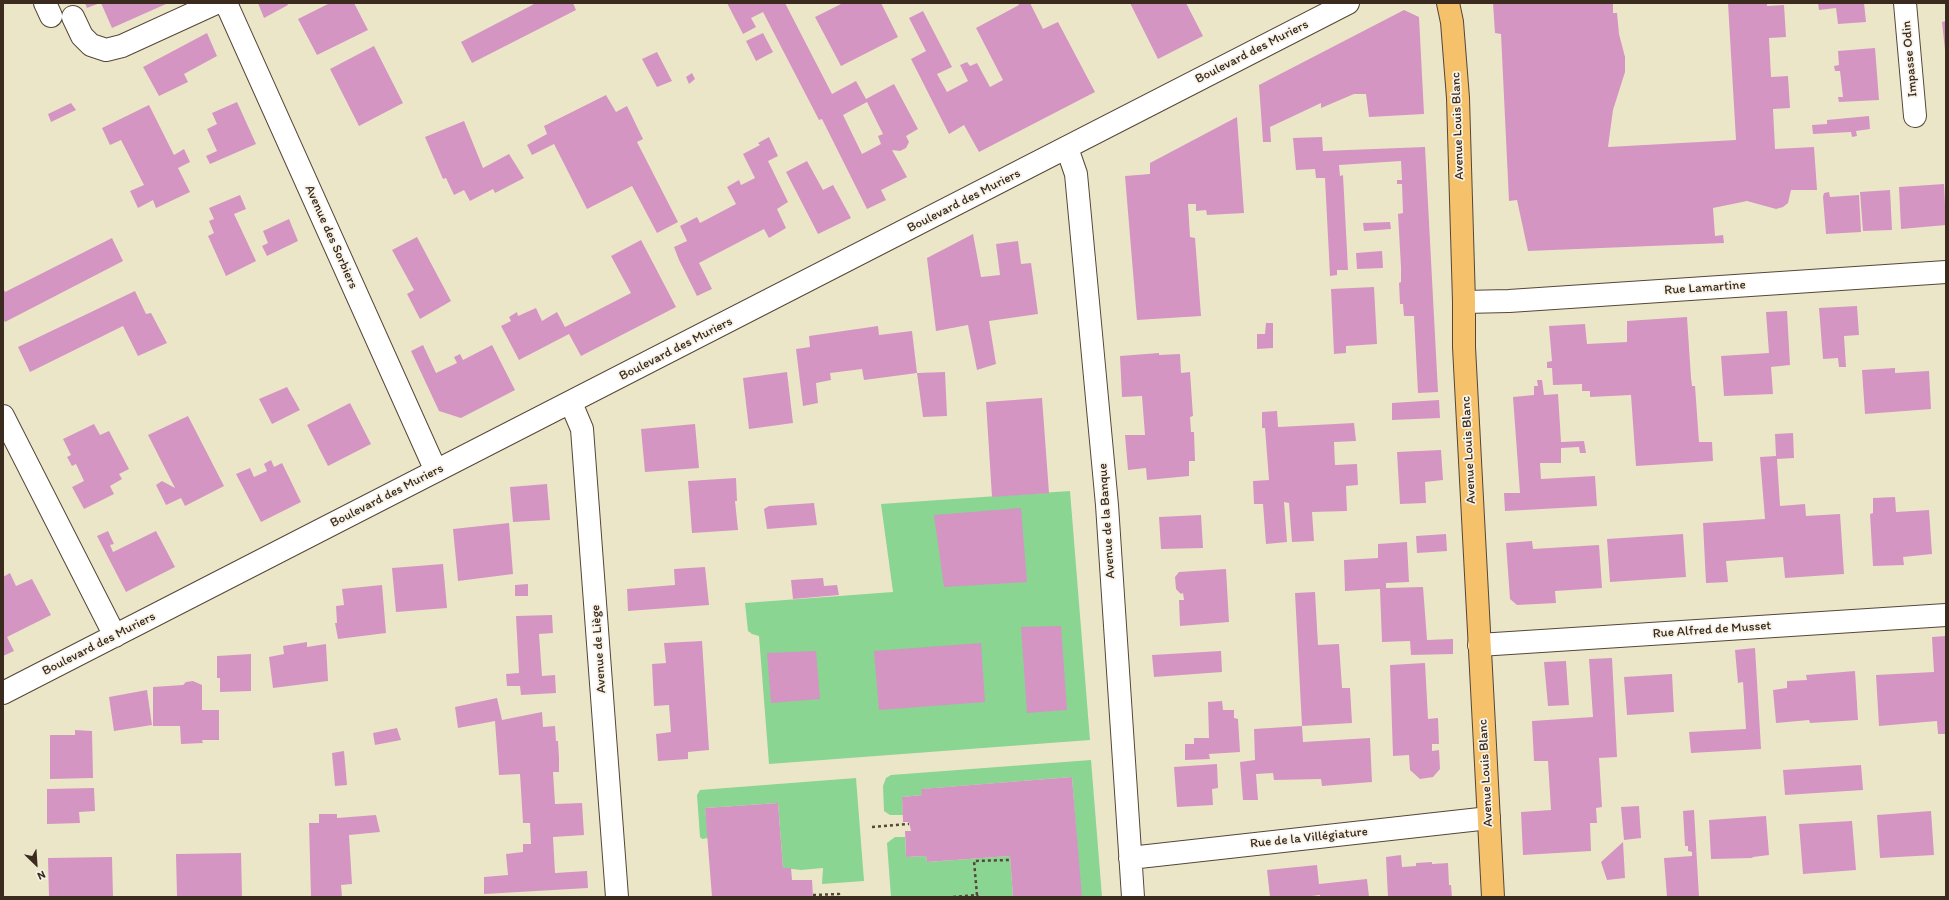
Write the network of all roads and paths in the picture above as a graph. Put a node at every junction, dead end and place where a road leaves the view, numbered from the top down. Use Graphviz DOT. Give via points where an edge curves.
graph roads {
  1 [pos="216,3"];
  2 [pos="226,3"];
  3 [pos="1348,3"];
  4 [pos="1448,3"];
  5 [pos="1905,3"];
  6 [pos="73,17"];
  7 [pos="1915,116"];
  8 [pos="1067,148"];
  9 [pos="1946,272"];
  10 [pos="1464,302"];
  11 [pos="571,403"];
  12 [pos="3,416"];
  13 [pos="436,472"];
  14 [pos="1946,615"];
  15 [pos="115,636"];
  16 [pos="1479,645"];
  17 [pos="3,693"];
  18 [pos="1489,818"];
  19 [pos="909,824"];
  20 [pos="872,827"];
  21 [pos="1130,858"];
  22 [pos="1010,860"];
  23 [pos="813,895"];
  24 [pos="978,896"];
  25 [pos="617,897"];
  26 [pos="839,897"];
  27 [pos="953,897"];
  28 [pos="1133,897"];
  29 [pos="1493,897"];
  1 -- 6 [label="street" via="122,46 106,50 91,45 82,36"];
  2 -- 13 [label="street, Avenue des Sorbiers"];
  3 -- 8 [label="street, Boulevard des Muriers"];
  4 -- 10 [label="main road, Avenue Louis Blanc" via="1458,98"];
  5 -- 7 [label="street, Impasse Odin"];
  8 -- 11 [label="street, Boulevard des Muriers"];
  8 -- 21 [label="street, Avenue de la Banque" via="1076,174 1107,505"];
  9 -- 10 [label="street, Rue Lamartine"];
  10 -- 16 [label="main road, Avenue Louis Blanc"];
  11 -- 13 [label="street, Boulevard des Muriers"];
  11 -- 25 [label="street, Avenue de Liège" via="582,429"];
  12 -- 15 [label="street"];
  13 -- 15 [label="street, Boulevard des Muriers"];
  14 -- 16 [label="street, Rue Alfred de Musset"];
  15 -- 17 [label="street, Boulevard des Muriers"];
  16 -- 18 [label="main road, Avenue Louis Blanc"];
  18 -- 21 [label="street, Rue de la Villégiature"];
  18 -- 29 [label="main road, Avenue Louis Blanc"];
  19 -- 20 [label="path"];
  21 -- 28 [label="street, Avenue de la Banque"];
  22 -- 24 [label="path" via="974,861"];
  23 -- 26 [label="path" via="839,894"];
  24 -- 27 [label="path"];
}
